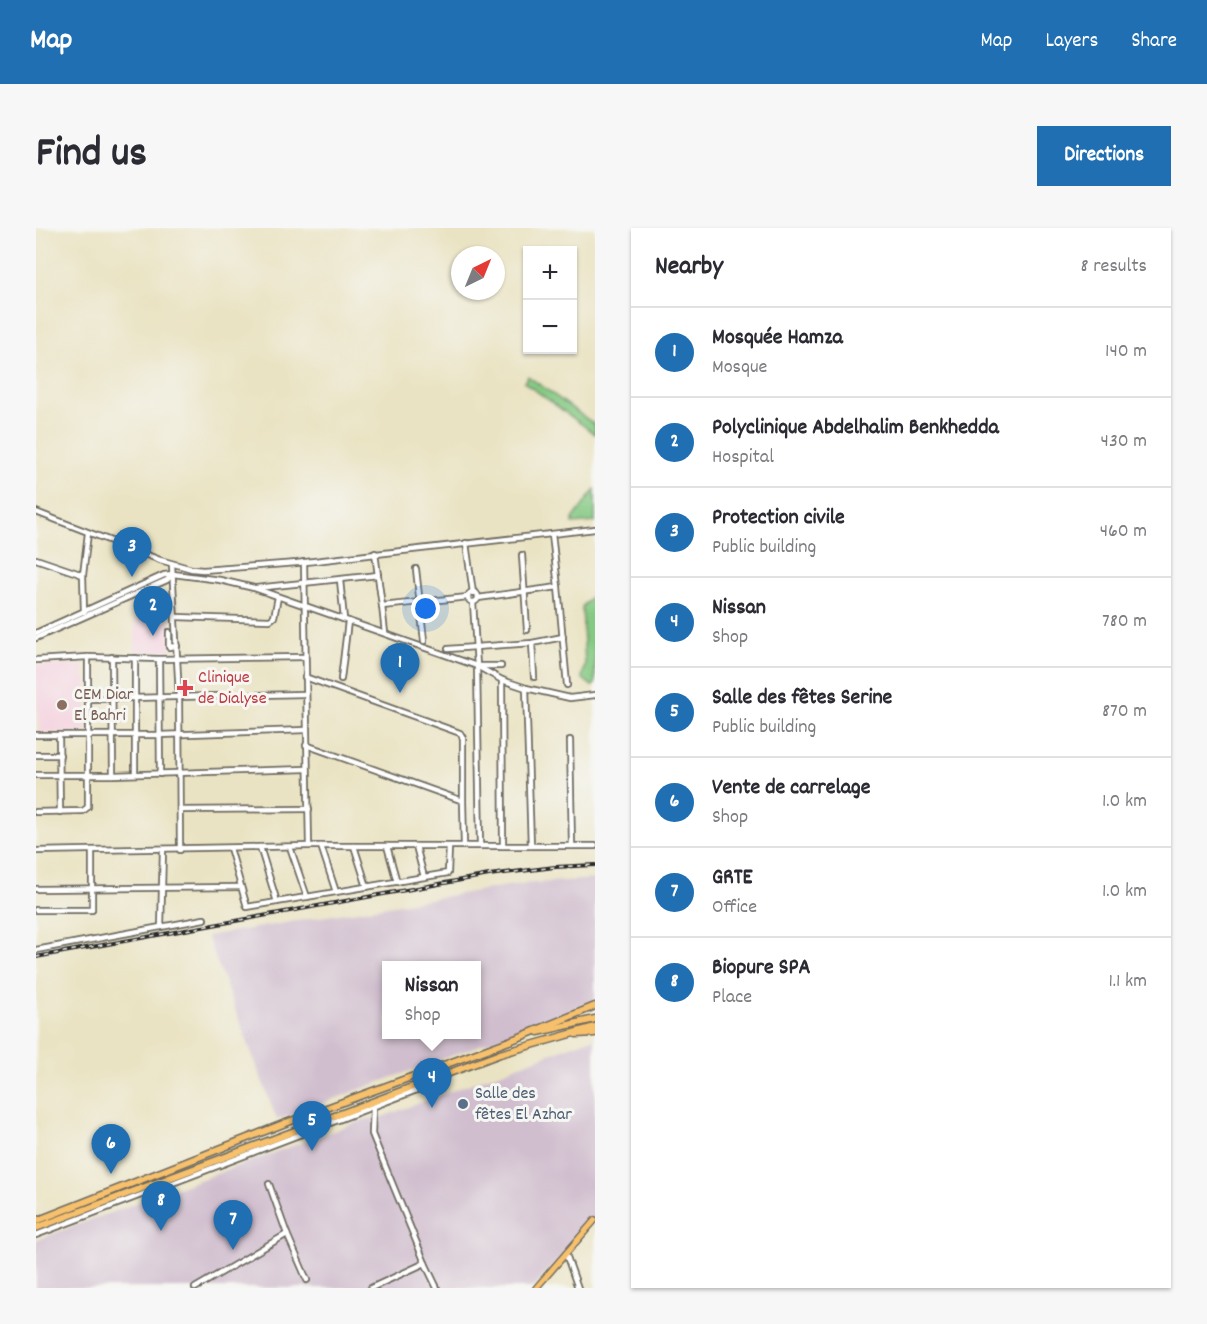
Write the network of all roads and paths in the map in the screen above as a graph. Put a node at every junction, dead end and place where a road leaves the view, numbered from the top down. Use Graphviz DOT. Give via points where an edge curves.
graph roads {
  1 [pos="36,512"];
  2 [pos="595,530"];
  3 [pos="88,533"];
  4 [pos="552,534"];
  5 [pos="466,543"];
  6 [pos="375,553"];
  7 [pos="522,555"];
  8 [pos="36,559"];
  9 [pos="304,562"];
  10 [pos="172,564"];
  11 [pos="416,569"];
  12 [pos="173,574"];
  13 [pos="83,575"];
  14 [pos="378,575"];
  15 [pos="340,580"];
  16 [pos="305,584"];
  17 [pos="558,587"];
  18 [pos="254,588"];
  19 [pos="524,592"];
  20 [pos="470,595"];
  21 [pos="278,597"];
  22 [pos="478,598"];
  23 [pos="419,602"];
  24 [pos="473,602"];
  25 [pos="382,606"];
  26 [pos="306,607"];
  27 [pos="84,612"];
  28 [pos="176,617"];
  29 [pos="346,620"];
  30 [pos="527,630"];
  31 [pos="169,632"];
  32 [pos="36,633"];
  33 [pos="385,633"];
  34 [pos="563,637"];
  35 [pos="36,638"];
  36 [pos="424,641"];
  37 [pos="532,643"];
  38 [pos="177,646"];
  39 [pos="476,648"];
  40 [pos="448,649"];
  41 [pos="88,657"];
  42 [pos="112,657"];
  43 [pos="305,657"];
  44 [pos="135,658"];
  45 [pos="178,658"];
  46 [pos="159,659"];
  47 [pos="36,660"];
  48 [pos="477,666"];
  49 [pos="501,666"];
  50 [pos="305,677"];
  51 [pos="534,677"];
  52 [pos="341,679"];
  53 [pos="502,680"];
  54 [pos="567,685"];
  55 [pos="526,688"];
  56 [pos="305,694"];
  57 [pos="595,695"];
  58 [pos="179,696"];
  59 [pos="160,697"];
  60 [pos="114,698"];
  61 [pos="135,698"];
  62 [pos="88,699"];
  63 [pos="306,730"];
  64 [pos="36,735"];
  65 [pos="59,735"];
  66 [pos="159,735"];
  67 [pos="178,735"];
  68 [pos="88,736"];
  69 [pos="113,736"];
  70 [pos="136,736"];
  71 [pos="570,740"];
  72 [pos="306,745"];
  73 [pos="60,754"];
  74 [pos="36,755"];
  75 [pos="307,769"];
  76 [pos="178,773"];
  77 [pos="135,774"];
  78 [pos="160,774"];
  79 [pos="36,775"];
  80 [pos="60,775"];
  81 [pos="89,775"];
  82 [pos="113,775"];
  83 [pos="463,801"];
  84 [pos="309,809"];
  85 [pos="181,810"];
  86 [pos="36,812"];
  87 [pos="60,812"];
  88 [pos="309,846"];
  89 [pos="321,846"];
  90 [pos="354,846"];
  91 [pos="387,846"];
  92 [pos="416,846"];
  93 [pos="464,846"];
  94 [pos="480,846"];
  95 [pos="503,846"];
  96 [pos="531,846"];
  97 [pos="572,846"];
  98 [pos="595,846"];
  99 [pos="290,847"];
  100 [pos="449,847"];
  101 [pos="230,848"];
  102 [pos="260,848"];
  103 [pos="92,850"];
  104 [pos="162,850"];
  105 [pos="180,850"];
  106 [pos="36,851"];
  107 [pos="424,877"];
  108 [pos="397,882"];
  109 [pos="241,886"];
  110 [pos="367,887"];
  111 [pos="36,888"];
  112 [pos="93,888"];
  113 [pos="161,888"];
  114 [pos="336,892"];
  115 [pos="307,897"];
  116 [pos="277,902"];
  117 [pos="36,910"];
  118 [pos="204,919"];
  119 [pos="161,927"];
  120 [pos="36,949"];
  121 [pos="595,1006"];
  122 [pos="595,1019"];
  123 [pos="595,1027"];
  124 [pos="595,1033"];
  125 [pos="558,1036"];
  126 [pos="520,1037"];
  127 [pos="432,1080"];
  128 [pos="373,1107"];
  129 [pos="269,1184"];
  130 [pos="595,1220"];
  131 [pos="36,1221"];
  132 [pos="36,1228"];
  133 [pos="287,1234"];
  134 [pos="36,1235"];
  135 [pos="566,1254"];
  136 [pos="425,1263"];
  137 [pos="307,1280"];
  138 [pos="195,1288"];
  139 [pos="371,1288"];
  140 [pos="437,1288"];
  141 [pos="536,1288"];
  142 [pos="578,1288"];
  1 -- 3 [label="street"];
  2 -- 4 [label="street"];
  3 -- 10 [label="street"];
  3 -- 13 [label="street"];
  4 -- 5 [label="street"];
  4 -- 17 [label="street"];
  5 -- 6 [label="street"];
  5 -- 20 [label="street"];
  6 -- 9 [label="street"];
  6 -- 14 [label="street"];
  7 -- 19 [label="street"];
  8 -- 13 [label="street"];
  9 -- 10 [label="street" via="203,570"];
  9 -- 16 [label="street"];
  10 -- 12 [label="street"];
  11 -- 23 [label="street"];
  12 -- 18 [label="street"];
  12 -- 27 [label="street"];
  12 -- 28 [label="street"];
  12 -- 35 [label="street"];
  13 -- 27 [label="street"];
  14 -- 15 [label="street"];
  14 -- 25 [label="street"];
  15 -- 16 [label="street"];
  15 -- 29 [label="street"];
  16 -- 18 [label="street"];
  16 -- 26 [label="street"];
  17 -- 19 [label="street"];
  17 -- 34 [label="street"];
  18 -- 21 [label="street"];
  19 -- 22 [label="street"];
  19 -- 30 [label="street"];
  20 -- 22 [label="street"];
  20 -- 23 [label="street"];
  20 -- 24 [label="street"];
  21 -- 26 [label="street"];
  21 -- 28 [label="street" via="270,620"];
  22 -- 24 [label="street"];
  23 -- 25 [label="street"];
  23 -- 36 [label="street"];
  24 -- 39 [label="street"];
  25 -- 33 [label="street"];
  26 -- 29 [label="street"];
  26 -- 43 [label="street"];
  27 -- 32 [label="street"];
  28 -- 38 [label="street"];
  29 -- 33 [label="street"];
  29 -- 52 [label="street"];
  31 -- 38 [label="street" via="169,647"];
  33 -- 48 [label="street"];
  34 -- 37 [label="street"];
  34 -- 54 [label="street"];
  37 -- 39 [label="street"];
  37 -- 51 [label="street"];
  38 -- 45 [label="street"];
  39 -- 40 [label="street"];
  39 -- 48 [label="street"];
  41 -- 42 [label="street"];
  41 -- 47 [label="street"];
  41 -- 62 [label="street"];
  42 -- 44 [label="street"];
  42 -- 60 [label="street"];
  43 -- 45 [label="street"];
  43 -- 50 [label="street"];
  44 -- 46 [label="street"];
  44 -- 61 [label="street"];
  45 -- 46 [label="street"];
  45 -- 58 [label="street"];
  46 -- 59 [label="street"];
  48 -- 49 [label="street"];
  48 -- 53 [label="street"];
  48 -- 94 [label="street"];
  50 -- 56 [label="street"];
  50 -- 83 [label="street" via="460,733"];
  53 -- 55 [label="street"];
  53 -- 95 [label="street"];
  55 -- 57 [label="street" via="570,698"];
  55 -- 96 [label="street"];
  56 -- 58 [label="street"];
  56 -- 63 [label="street"];
  58 -- 59 [label="street"];
  58 -- 67 [label="street"];
  59 -- 61 [label="street"];
  59 -- 66 [label="street"];
  60 -- 61 [label="street"];
  60 -- 62 [label="street"];
  60 -- 69 [label="street"];
  61 -- 70 [label="street"];
  62 -- 68 [label="street"];
  63 -- 67 [label="street"];
  63 -- 72 [label="street"];
  64 -- 65 [label="street"];
  65 -- 68 [label="street"];
  65 -- 73 [label="street"];
  66 -- 67 [label="street"];
  66 -- 70 [label="street"];
  66 -- 78 [label="street"];
  67 -- 76 [label="street"];
  68 -- 69 [label="street"];
  68 -- 81 [label="street"];
  69 -- 70 [label="street"];
  69 -- 82 [label="street"];
  70 -- 77 [label="street"];
  71 -- 97 [label="street"];
  72 -- 75 [label="street"];
  72 -- 83 [label="street"];
  73 -- 74 [label="street"];
  73 -- 80 [label="street"];
  75 -- 76 [label="street"];
  75 -- 84 [label="street"];
  76 -- 78 [label="street"];
  76 -- 85 [label="street"];
  77 -- 78 [label="street"];
  77 -- 82 [label="street"];
  79 -- 80 [label="street"];
  80 -- 81 [label="street"];
  80 -- 87 [label="street"];
  81 -- 82 [label="street"];
  81 -- 87 [label="street" via="88,807 83,811"];
  83 -- 93 [label="street"];
  84 -- 85 [label="street"];
  84 -- 88 [label="street"];
  85 -- 105 [label="street"];
  86 -- 87 [label="street"];
  88 -- 89 [label="street"];
  88 -- 99 [label="street"];
  89 -- 90 [label="street"];
  89 -- 114 [label="street"];
  90 -- 91 [label="street"];
  90 -- 110 [label="street"];
  91 -- 92 [label="street"];
  91 -- 108 [label="street"];
  92 -- 100 [label="street"];
  92 -- 107 [label="street"];
  93 -- 94 [label="street"];
  93 -- 100 [label="street"];
  94 -- 95 [label="street"];
  95 -- 96 [label="street"];
  96 -- 97 [label="street"];
  97 -- 98 [label="street"];
  99 -- 102 [label="street"];
  99 -- 115 [label="street"];
  100 -- 107 [label="street" via="448,873"];
  101 -- 102 [label="street"];
  101 -- 105 [label="street"];
  101 -- 109 [label="street"];
  102 -- 116 [label="street"];
  103 -- 104 [label="street"];
  103 -- 106 [label="street"];
  103 -- 112 [label="street"];
  104 -- 105 [label="street"];
  104 -- 113 [label="street"];
  107 -- 108 [label="street"];
  108 -- 110 [label="street"];
  109 -- 113 [label="street"];
  109 -- 116 [label="street" via="247,907"];
  110 -- 114 [label="street"];
  111 -- 112 [label="street"];
  112 -- 113 [label="street"];
  112 -- 117 [label="street" via="92,910"];
  113 -- 119 [label="street"];
  114 -- 115 [label="street"];
  115 -- 116 [label="street"];
  118 -- 119 [label="street"];
  119 -- 120 [label="street"];
  121 -- 126 [label="highway"];
  122 -- 126 [label="highway"];
  123 -- 125 [label="highway"];
  124 -- 125 [label="highway"];
  125 -- 127 [label="highway"];
  126 -- 131 [label="highway"];
  127 -- 128 [label="street"];
  127 -- 132 [label="highway"];
  128 -- 134 [label="street"];
  128 -- 136 [label="street" via="372,1134"];
  129 -- 133 [label="street"];
  130 -- 135 [label="main road"];
  133 -- 137 [label="street"];
  133 -- 138 [label="street"];
  135 -- 141 [label="main road"];
  135 -- 142 [label="street"];
  136 -- 139 [label="street"];
  136 -- 140 [label="street"];
}
